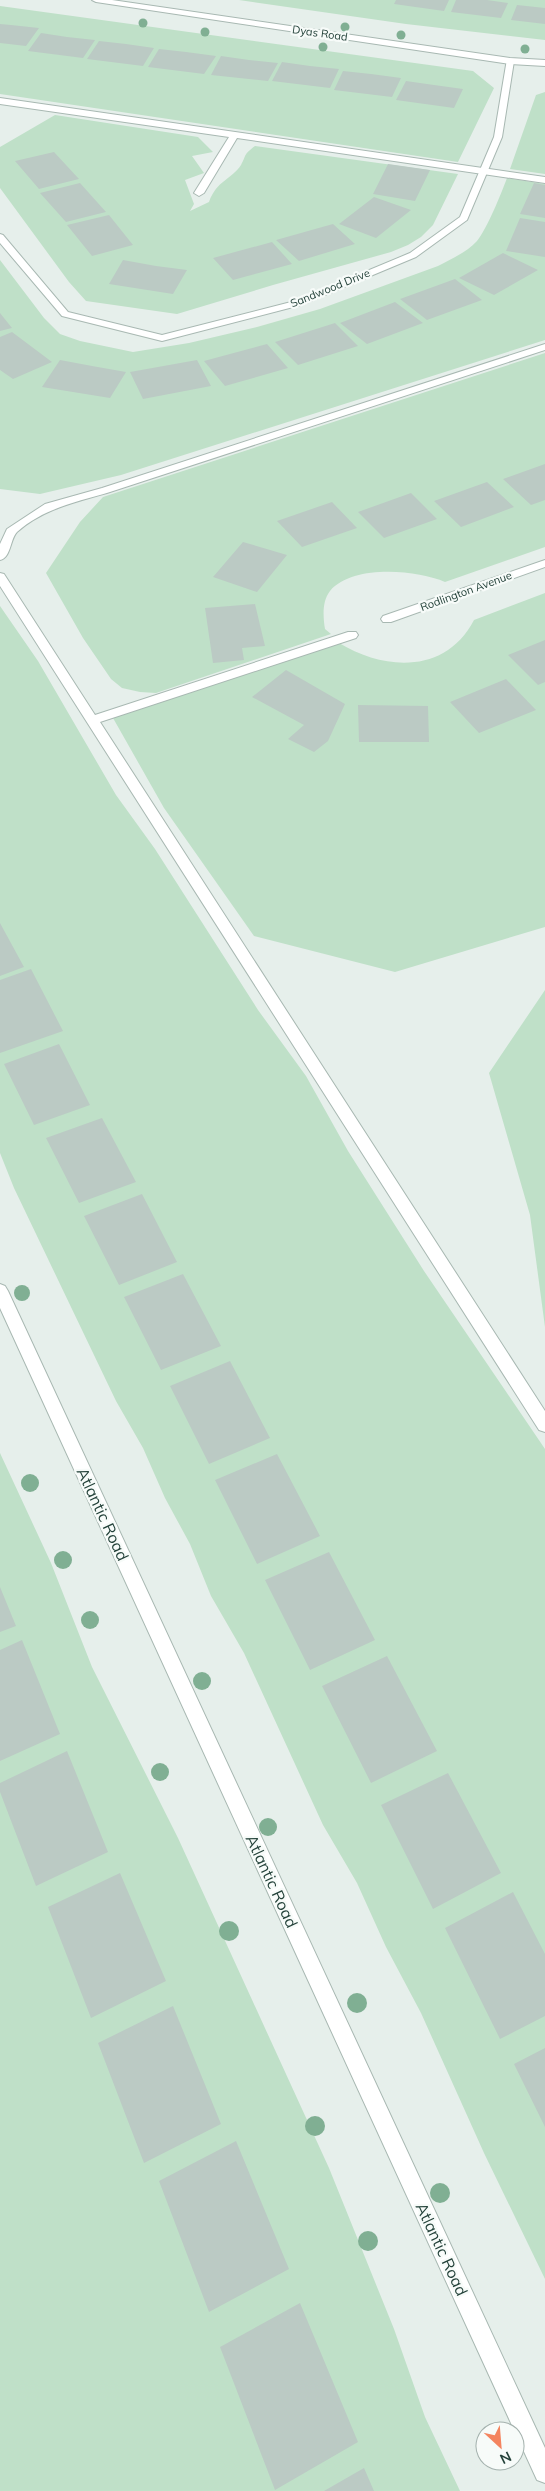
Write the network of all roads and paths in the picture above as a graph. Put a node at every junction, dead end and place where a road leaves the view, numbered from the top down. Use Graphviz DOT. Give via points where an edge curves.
graph roads {
  1 [pos="96,0"];
  2 [pos="510,61"];
  3 [pos="545,63"];
  4 [pos="0,101"];
  5 [pos="235,135"];
  6 [pos="486,170"];
  7 [pos="545,180"];
  8 [pos="200,193"];
  9 [pos="0,236"];
  10 [pos="545,347"];
  11 [pos="0,556"];
  12 [pos="545,562"];
  13 [pos="0,577"];
  14 [pos="387,619"];
  15 [pos="352,636"];
  16 [pos="91,721"];
  17 [pos="0,1291"];
  18 [pos="545,1425"];
  19 [pos="545,2472"];
  1 -- 2 [label="street, Dyas Road"];
  2 -- 3 [label="street, Dyas Road"];
  2 -- 6 [label="street, Sandwood Drive" via="498,137"];
  4 -- 5 [label="street"];
  5 -- 6 [label="street"];
  5 -- 8 [label="street"];
  6 -- 7 [label="street"];
  6 -- 9 [label="street, Sandwood Drive" via="464,218 413,255 298,303 162,338 65,314"];
  10 -- 11 [label="street" via="49,506 12,531"];
  12 -- 14 [label="street, Rodlington Avenue"];
  13 -- 16 [label="street"];
  15 -- 16 [label="street"];
  16 -- 18 [label="street"];
  17 -- 19 [label="street, Atlantic Road"];
}
